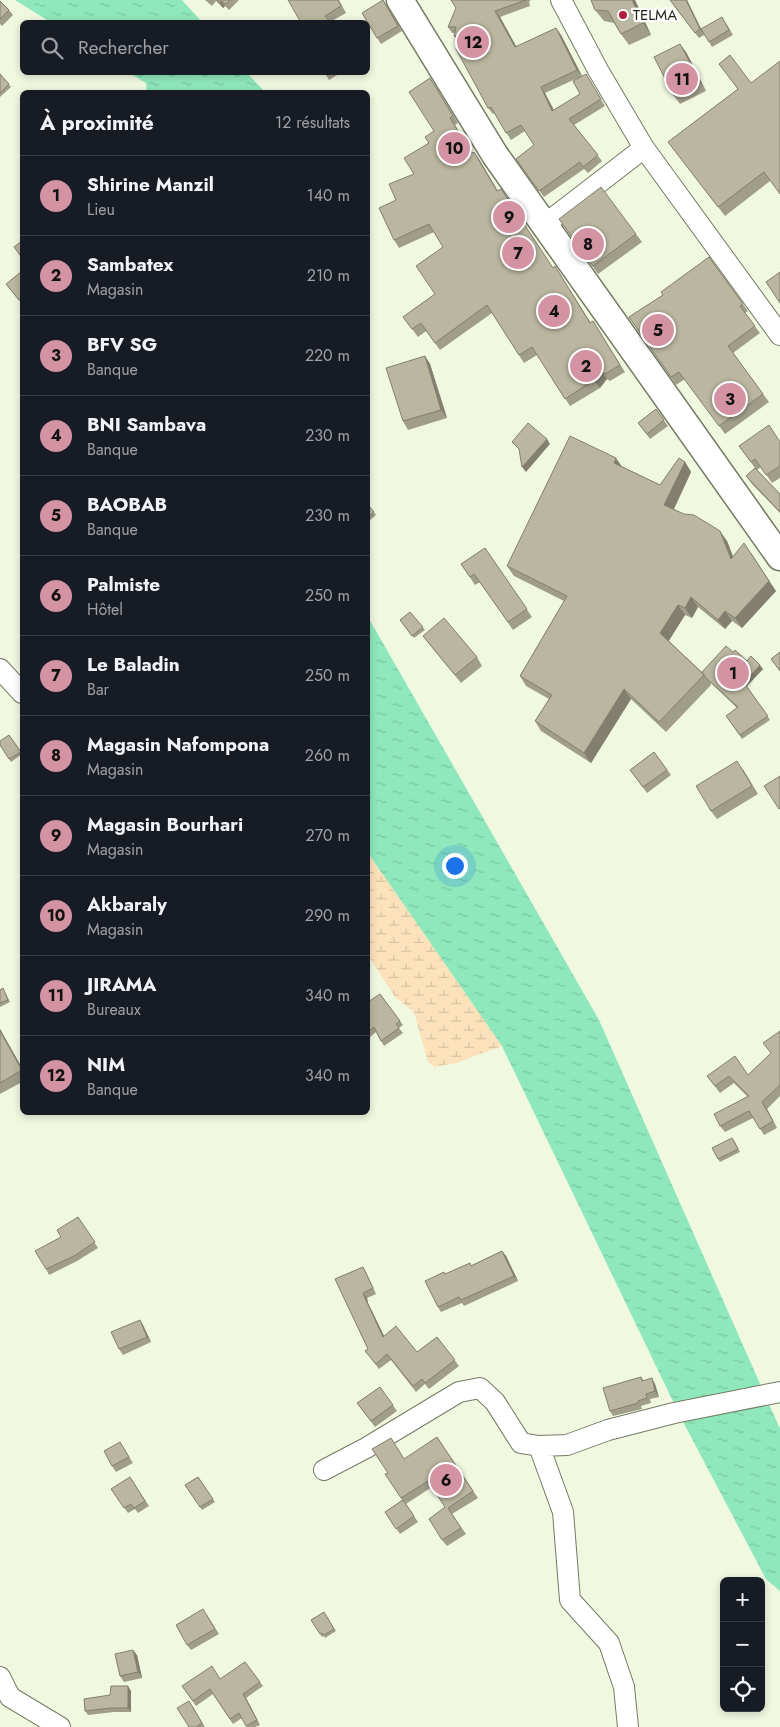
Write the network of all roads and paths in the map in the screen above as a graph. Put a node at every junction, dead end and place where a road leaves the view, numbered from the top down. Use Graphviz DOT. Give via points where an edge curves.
graph roads {
  1 [pos="400,0"];
  2 [pos="561,0"];
  3 [pos="644,148"];
  4 [pos="544,225"];
  5 [pos="780,335"];
  6 [pos="780,557"];
  7 [pos="0,669"];
  8 [pos="20,691"];
  9 [pos="776,1393"];
  10 [pos="539,1446"];
  11 [pos="324,1470"];
  12 [pos="0,1677"];
  13 [pos="60,1727"];
  14 [pos="628,1727"];
  1 -- 4 [label="main road" via="495,155"];
  2 -- 3 [label="street"];
  3 -- 4 [label="street"];
  3 -- 5 [label="street"];
  4 -- 6 [label="main road"];
  7 -- 8 [label="street"];
  9 -- 10 [label="street" via="674,1413 608,1430 567,1445"];
  10 -- 11 [label="street" via="522,1443 495,1402 480,1388 459,1392"];
  10 -- 14 [label="street" via="562,1512 570,1600 609,1643 624,1687"];
  12 -- 13 [label="street" via="10,1697"];
}
